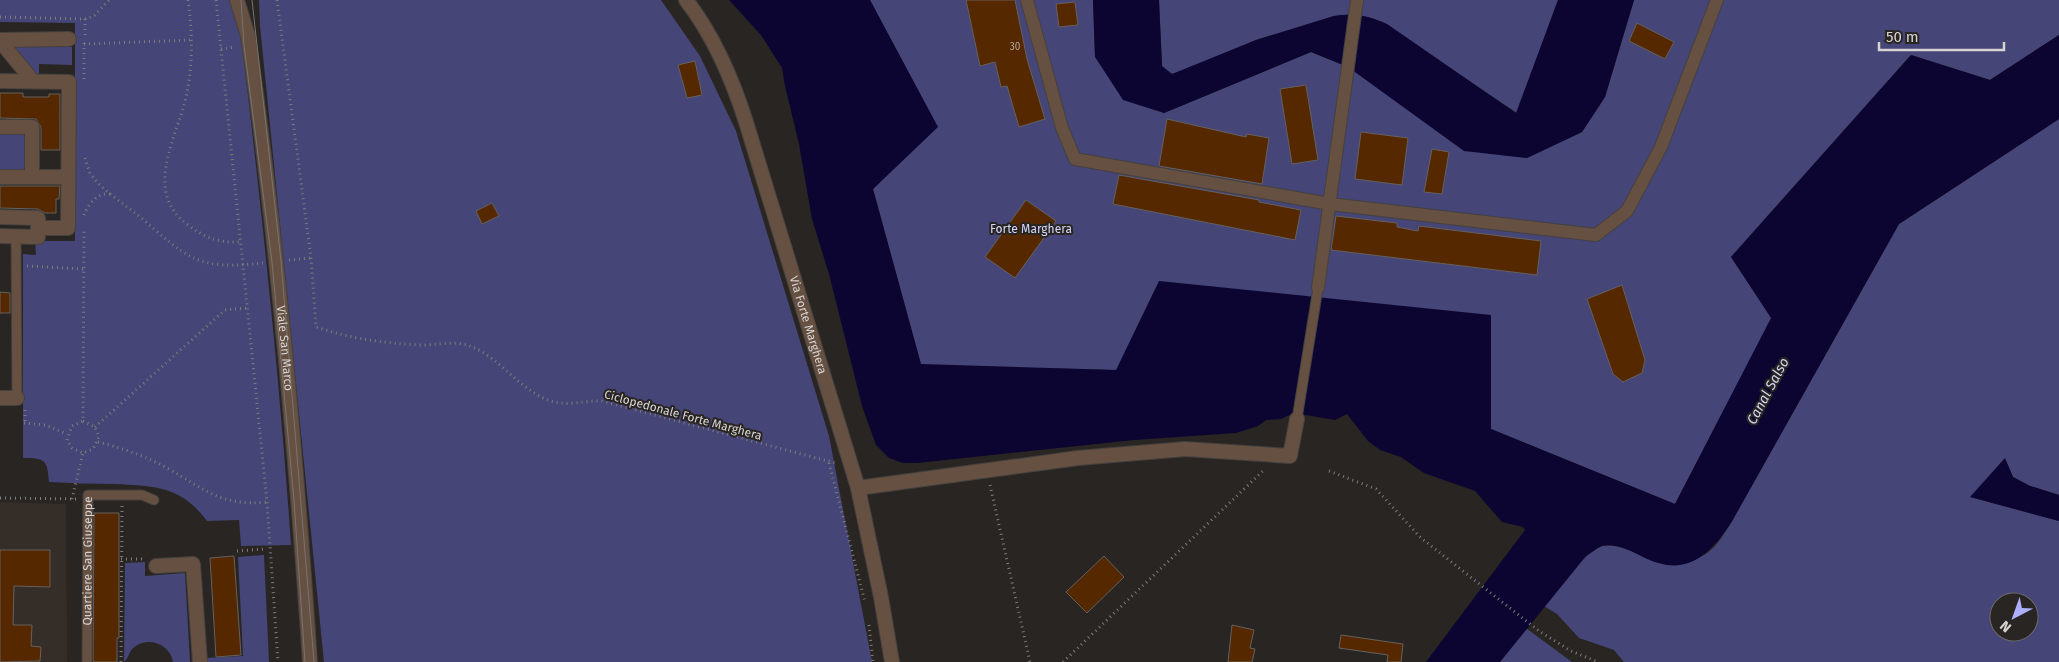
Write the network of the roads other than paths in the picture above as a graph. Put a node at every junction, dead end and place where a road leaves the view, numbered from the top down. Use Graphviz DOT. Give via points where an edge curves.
graph roads {
  1 [pos="237,0"];
  2 [pos="248,0"];
  3 [pos="686,0"];
  4 [pos="1027,0"];
  5 [pos="1357,0"];
  6 [pos="1717,0"];
  7 [pos="248,36"];
  8 [pos="69,39"];
  9 [pos="0,41"];
  10 [pos="0,81"];
  11 [pos="33,81"];
  12 [pos="0,126"];
  13 [pos="0,177"];
  14 [pos="32,177"];
  15 [pos="68,177"];
  16 [pos="1330,204"];
  17 [pos="0,217"];
  18 [pos="38,228"];
  19 [pos="0,236"];
  20 [pos="16,237"];
  21 [pos="1318,288"];
  22 [pos="0,398"];
  23 [pos="21,402"];
  24 [pos="1297,419"];
  25 [pos="858,488"];
  26 [pos="154,500"];
  27 [pos="151,562"];
  28 [pos="87,662"];
  29 [pos="200,662"];
  30 [pos="310,662"];
  31 [pos="892,662"];
  1 -- 7 [label="street, Viale San Marco"];
  2 -- 7 [label="street, Viale San Marco"];
  3 -- 25 [label="street, Via Forte Marghera" via="713,40 736,90"];
  4 -- 16 [label="street" via="1062,128 1075,159"];
  5 -- 16 [label="street"];
  6 -- 16 [label="street" via="1661,147 1628,211 1596,235"];
  7 -- 30 [label="street, Viale San Marco" via="276,261"];
  8 -- 9 [label="street"];
  9 -- 11 [label="street"];
  10 -- 11 [label="street"];
  11 -- 15 [label="street" via="70,82"];
  12 -- 14 [label="street" via="32,127"];
  13 -- 14 [label="street"];
  14 -- 15 [label="street"];
  15 -- 18 [label="street" via="68,228"];
  16 -- 21 [label="street"];
  17 -- 18 [label="street" via="38,218"];
  18 -- 20 [label="street" via="38,237"];
  19 -- 20 [label="street"];
  20 -- 23 [label="lane"];
  21 -- 24 [label="lane"];
  22 -- 23 [label="street"];
  24 -- 25 [label="street" via="1290,456 1185,450 1078,458"];
  25 -- 31 [label="street, Via Forte Marghera" via="882,597"];
  26 -- 28 [label="lane, Quartiere San Giuseppe" via="142,495 88,495"];
  27 -- 29 [label="street" via="193,564"];
}
